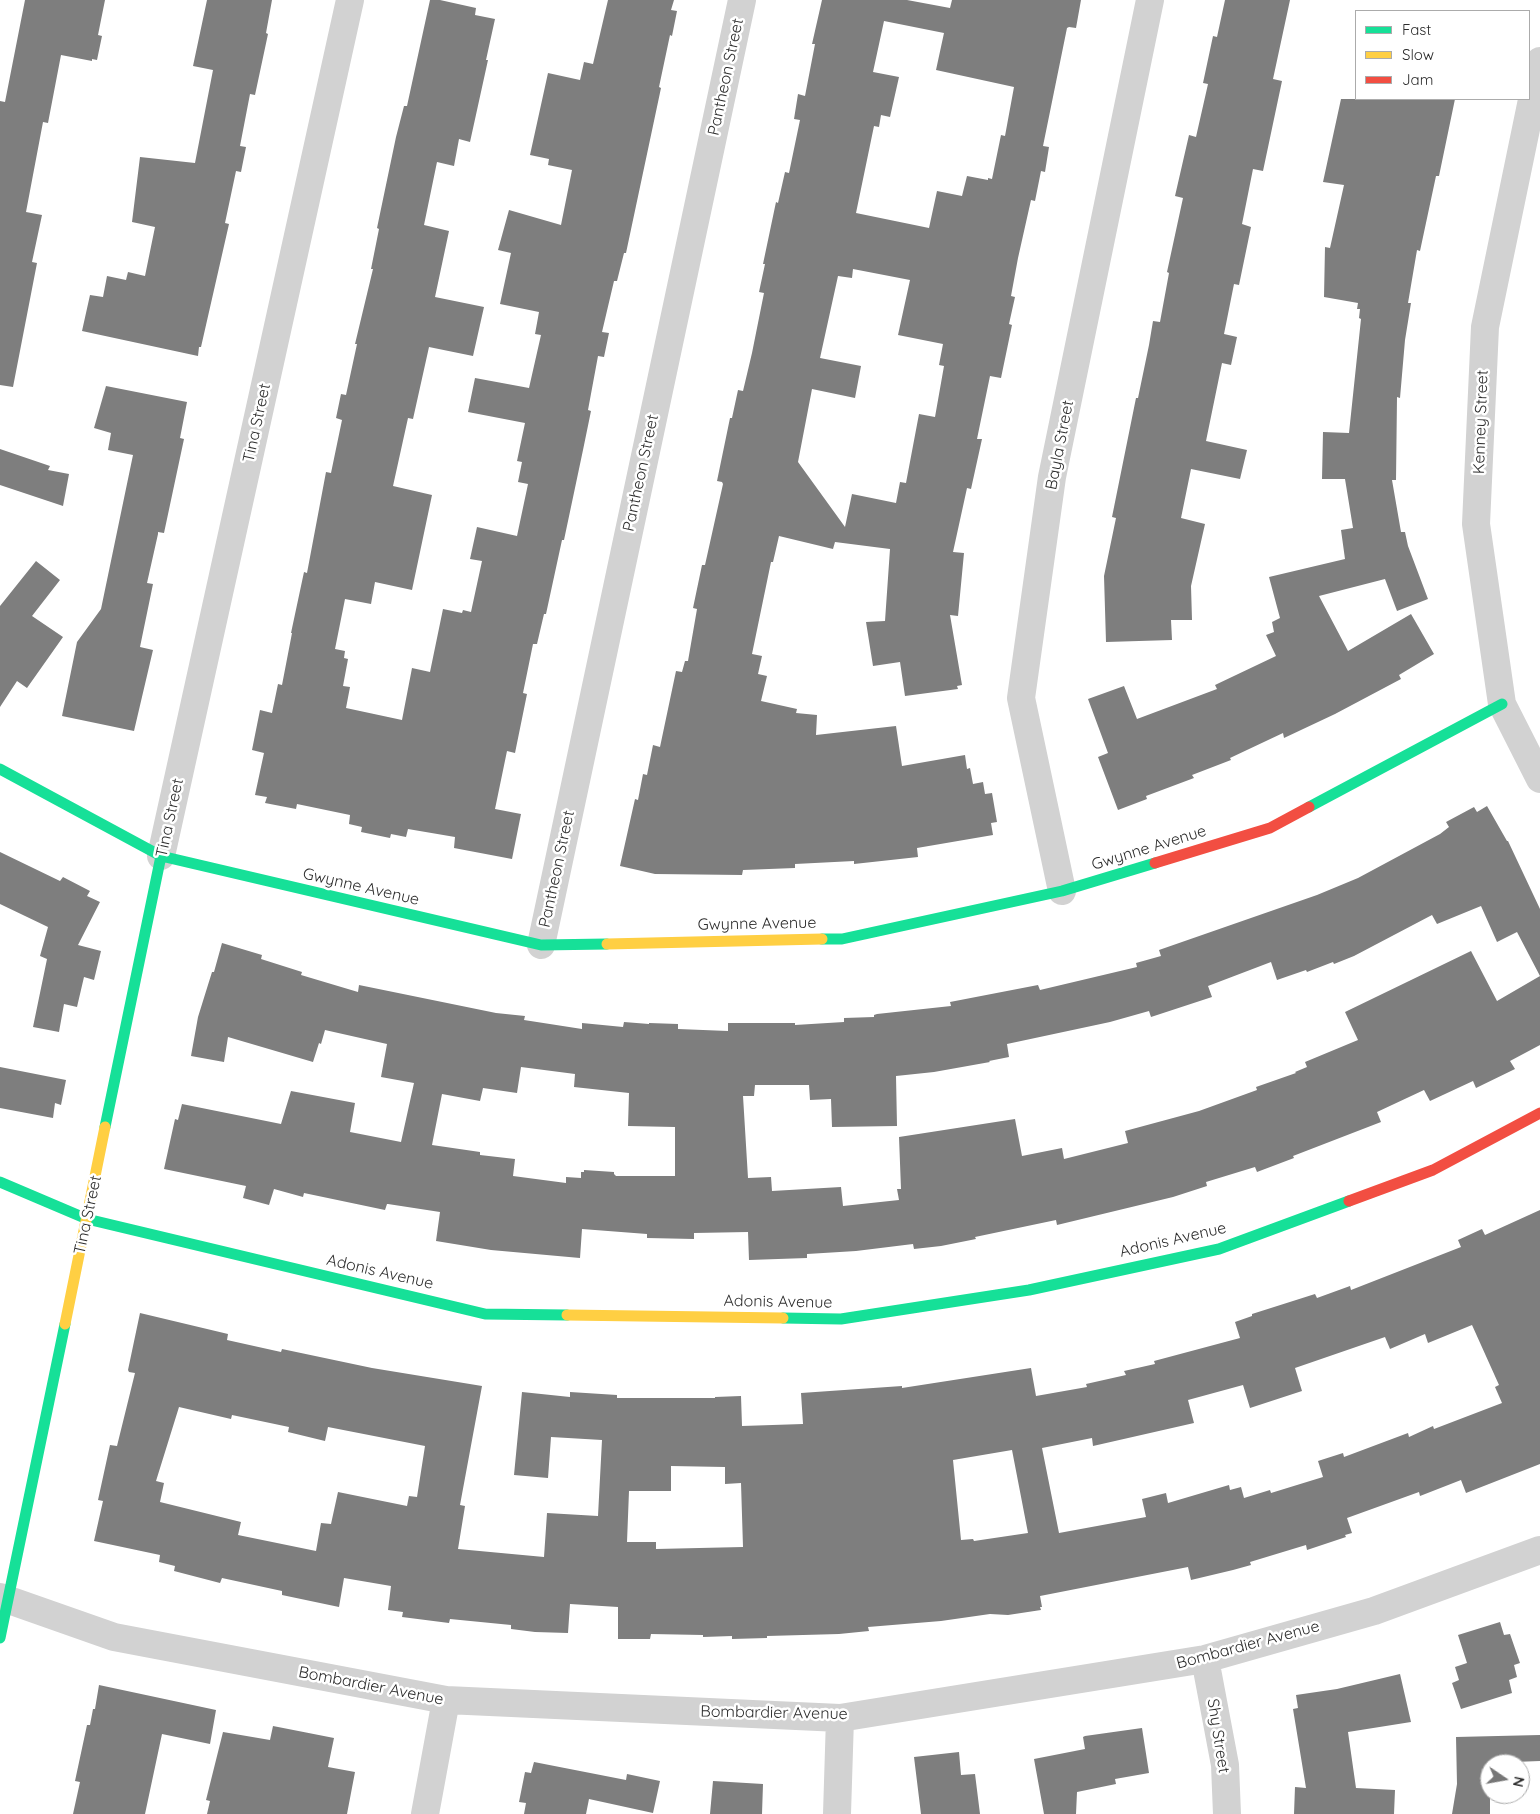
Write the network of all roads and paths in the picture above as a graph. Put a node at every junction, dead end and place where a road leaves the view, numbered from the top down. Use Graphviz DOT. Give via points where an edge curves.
graph roads {
  1 [pos="350,0"];
  2 [pos="742,0"];
  3 [pos="1150,0"];
  4 [pos="1540,61"];
  5 [pos="1502,704"];
  6 [pos="0,769"];
  7 [pos="1540,779"];
  8 [pos="161,856"];
  9 [pos="1062,891"];
  10 [pos="541,946"];
  11 [pos="1540,1113"];
  12 [pos="0,1182"];
  13 [pos="87,1219"];
  14 [pos="1540,1550"];
  15 [pos="4,1598"];
  16 [pos="0,1638"];
  17 [pos="1205,1660"];
  18 [pos="446,1700"];
  19 [pos="840,1718"];
  20 [pos="425,1814"];
  21 [pos="837,1814"];
  22 [pos="1227,1814"];
  1 -- 8 [label="street, Tina Street"];
  2 -- 10 [label="street, Pantheon Street"];
  3 -- 9 [label="street, Bayla Street" via="1052,477 1021,698"];
  4 -- 5 [label="street, Kenney Street" via="1484,327 1476,524"];
  5 -- 7 [label="street, Kenney Street"];
  5 -- 9 [label="street, Gwynne Avenue" via="1270,828"];
  6 -- 8 [label="street, Gwynne Avenue"];
  8 -- 10 [label="street, Gwynne Avenue"];
  8 -- 13 [label="street, Tina Street"];
  9 -- 10 [label="street, Gwynne Avenue" via="842,939"];
  11 -- 13 [label="street, Adonis Avenue" via="1433,1170 1219,1248 1029,1290 842,1319 485,1314"];
  12 -- 13 [label="street, Adonis Avenue"];
  13 -- 15 [label="street, Tina Street"];
  14 -- 17 [label="street, Bombardier Avenue" via="1374,1611"];
  15 -- 16 [label="street, Tina Street"];
  15 -- 18 [label="street, Bombardier Avenue" via="114,1637"];
  17 -- 19 [label="street, Bombardier Avenue"];
  17 -- 22 [label="street, Shy Street" via="1225,1765"];
  18 -- 19 [label="street, Bombardier Avenue"];
  18 -- 20 [label="street"];
  19 -- 21 [label="street"];
}
